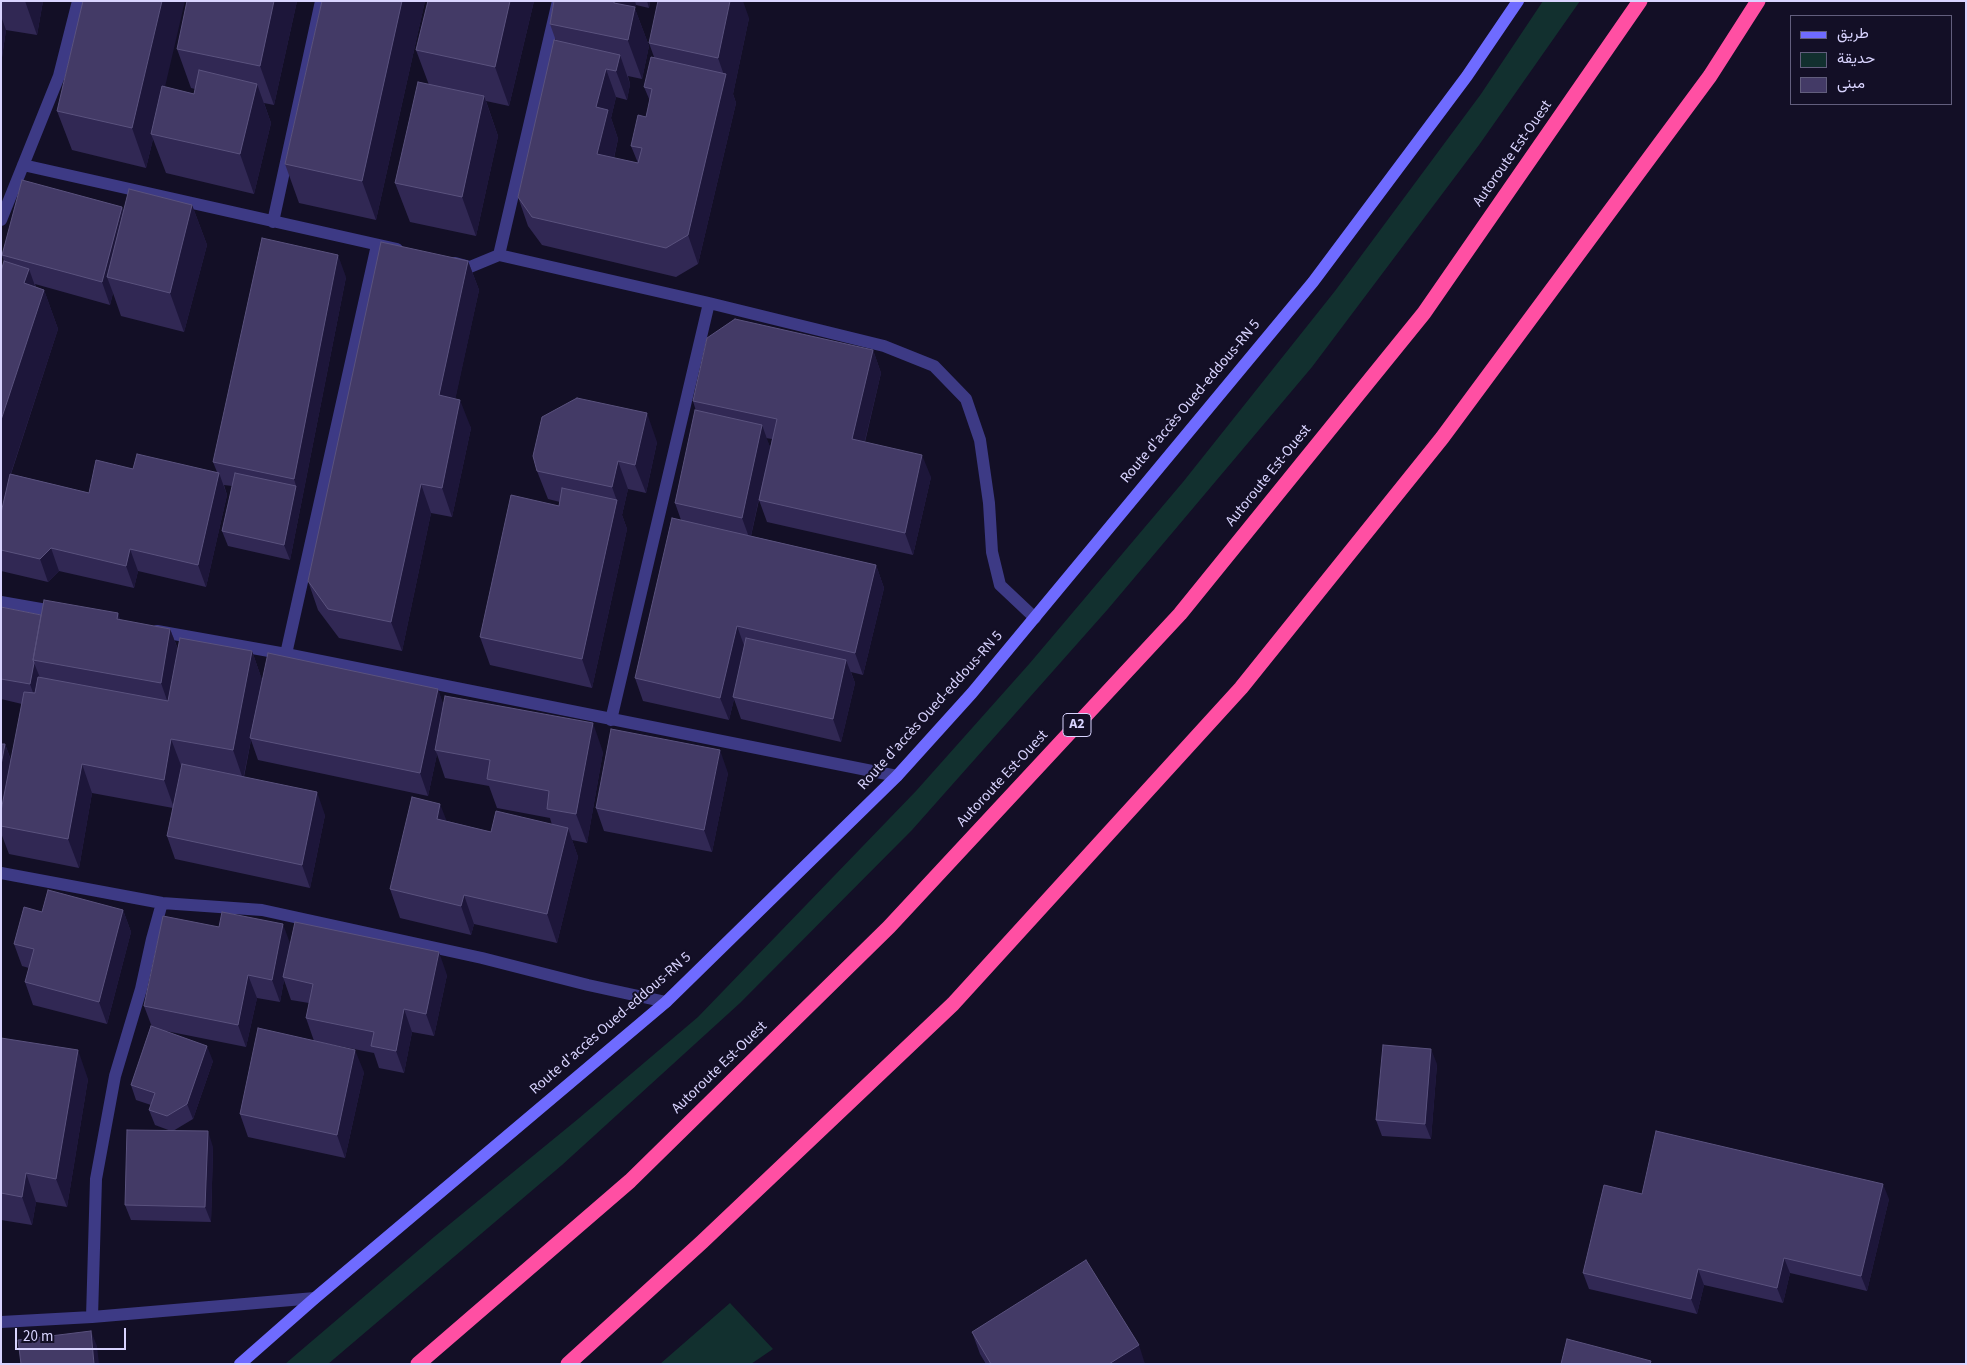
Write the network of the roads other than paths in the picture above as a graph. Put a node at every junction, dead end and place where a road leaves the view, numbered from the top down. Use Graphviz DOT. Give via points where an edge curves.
graph roads {
  1 [pos="78,1"];
  2 [pos="321,1"];
  3 [pos="558,1"];
  4 [pos="1518,1"];
  5 [pos="1640,1"];
  6 [pos="1758,1"];
  7 [pos="23,165"];
  8 [pos="1,220"];
  9 [pos="273,222"];
  10 [pos="377,245"];
  11 [pos="405,251"];
  12 [pos="499,255"];
  13 [pos="442,260"];
  14 [pos="709,303"];
  15 [pos="1,602"];
  16 [pos="70,615"];
  17 [pos="1035,618"];
  18 [pos="149,629"];
  19 [pos="286,654"];
  20 [pos="611,720"];
  21 [pos="897,776"];
  22 [pos="1,873"];
  23 [pos="162,903"];
  24 [pos="666,1002"];
  25 [pos="315,1298"];
  26 [pos="92,1317"];
  27 [pos="1,1322"];
  28 [pos="240,1364"];
  29 [pos="418,1364"];
  30 [pos="568,1364"];
  1 -- 7 [label="street" via="59,76"];
  2 -- 9 [label="street"];
  3 -- 12 [label="street"];
  4 -- 17 [label="main road, Route d'accès Oued-eddous-RN 5" via="1467,76 1313,282"];
  5 -- 29 [label="highway, Autoroute Est-Ouest / A2" via="1424,313 1180,614 889,927 630,1181"];
  6 -- 30 [label="highway" via="1710,76 1442,438 1241,688 953,1004"];
  7 -- 8 [label="street"];
  7 -- 9 [label="street"];
  9 -- 10 [label="street"];
  10 -- 11 [label="street"];
  10 -- 19 [label="street"];
  12 -- 13 [label="street" via="470,267"];
  12 -- 14 [label="street"];
  14 -- 17 [label="street" via="884,346 934,366 966,399 980,440 992,552 1000,585"];
  14 -- 20 [label="street"];
  15 -- 16 [label="street"];
  17 -- 21 [label="main road, Route d'accès Oued-eddous-RN 5"];
  18 -- 19 [label="street"];
  19 -- 20 [label="street"];
  20 -- 21 [label="street"];
  21 -- 24 [label="main road, Route d'accès Oued-eddous-RN 5"];
  22 -- 23 [label="street"];
  23 -- 24 [label="street" via="262,910"];
  23 -- 26 [label="street" via="115,1076 96,1179"];
  24 -- 25 [label="main road, Route d'accès Oued-eddous-RN 5"];
  25 -- 26 [label="street"];
  25 -- 28 [label="main road, Route d'accès Oued-eddous-RN 5"];
  26 -- 27 [label="street"];
}
